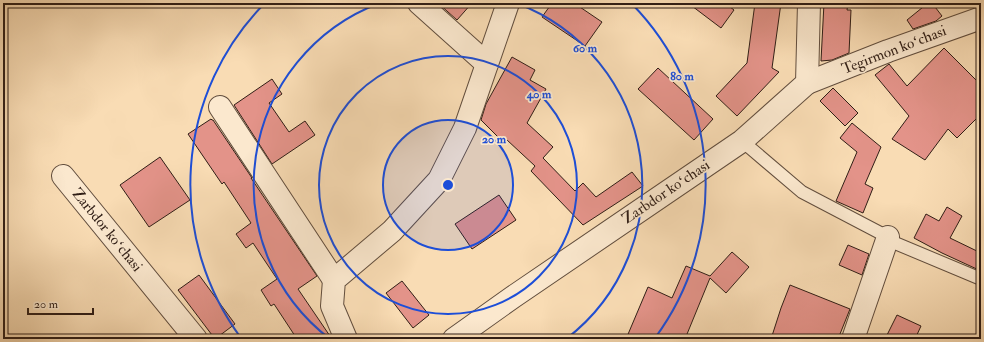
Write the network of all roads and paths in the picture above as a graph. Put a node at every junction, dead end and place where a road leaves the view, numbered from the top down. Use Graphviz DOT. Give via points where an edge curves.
graph roads {
  1 [pos="419,3"];
  2 [pos="508,3"];
  3 [pos="809,3"];
  4 [pos="981,18"];
  5 [pos="487,64"];
  6 [pos="807,83"];
  7 [pos="220,107"];
  8 [pos="742,141"];
  9 [pos="63,176"];
  10 [pos="888,237"];
  11 [pos="981,279"];
  12 [pos="334,280"];
  13 [pos="196,339"];
  14 [pos="346,339"];
  15 [pos="454,339"];
  16 [pos="853,339"];
  1 -- 5 [label="street"];
  2 -- 5 [label="street"];
  3 -- 6 [label="street"];
  4 -- 6 [label="street, Tegirmon koʻchasi"];
  5 -- 12 [label="street" via="465,128 439,180 392,231"];
  6 -- 8 [label="street, Zarbdor koʻchasi"];
  7 -- 12 [label="street"];
  8 -- 10 [label="lane" via="802,192"];
  8 -- 15 [label="street, Zarbdor koʻchasi" via="513,296"];
  9 -- 13 [label="street, Zarbdor koʻchasi"];
  10 -- 11 [label="lane" via="895,243"];
  10 -- 16 [label="street"];
  12 -- 14 [label="street" via="332,306"];
}
